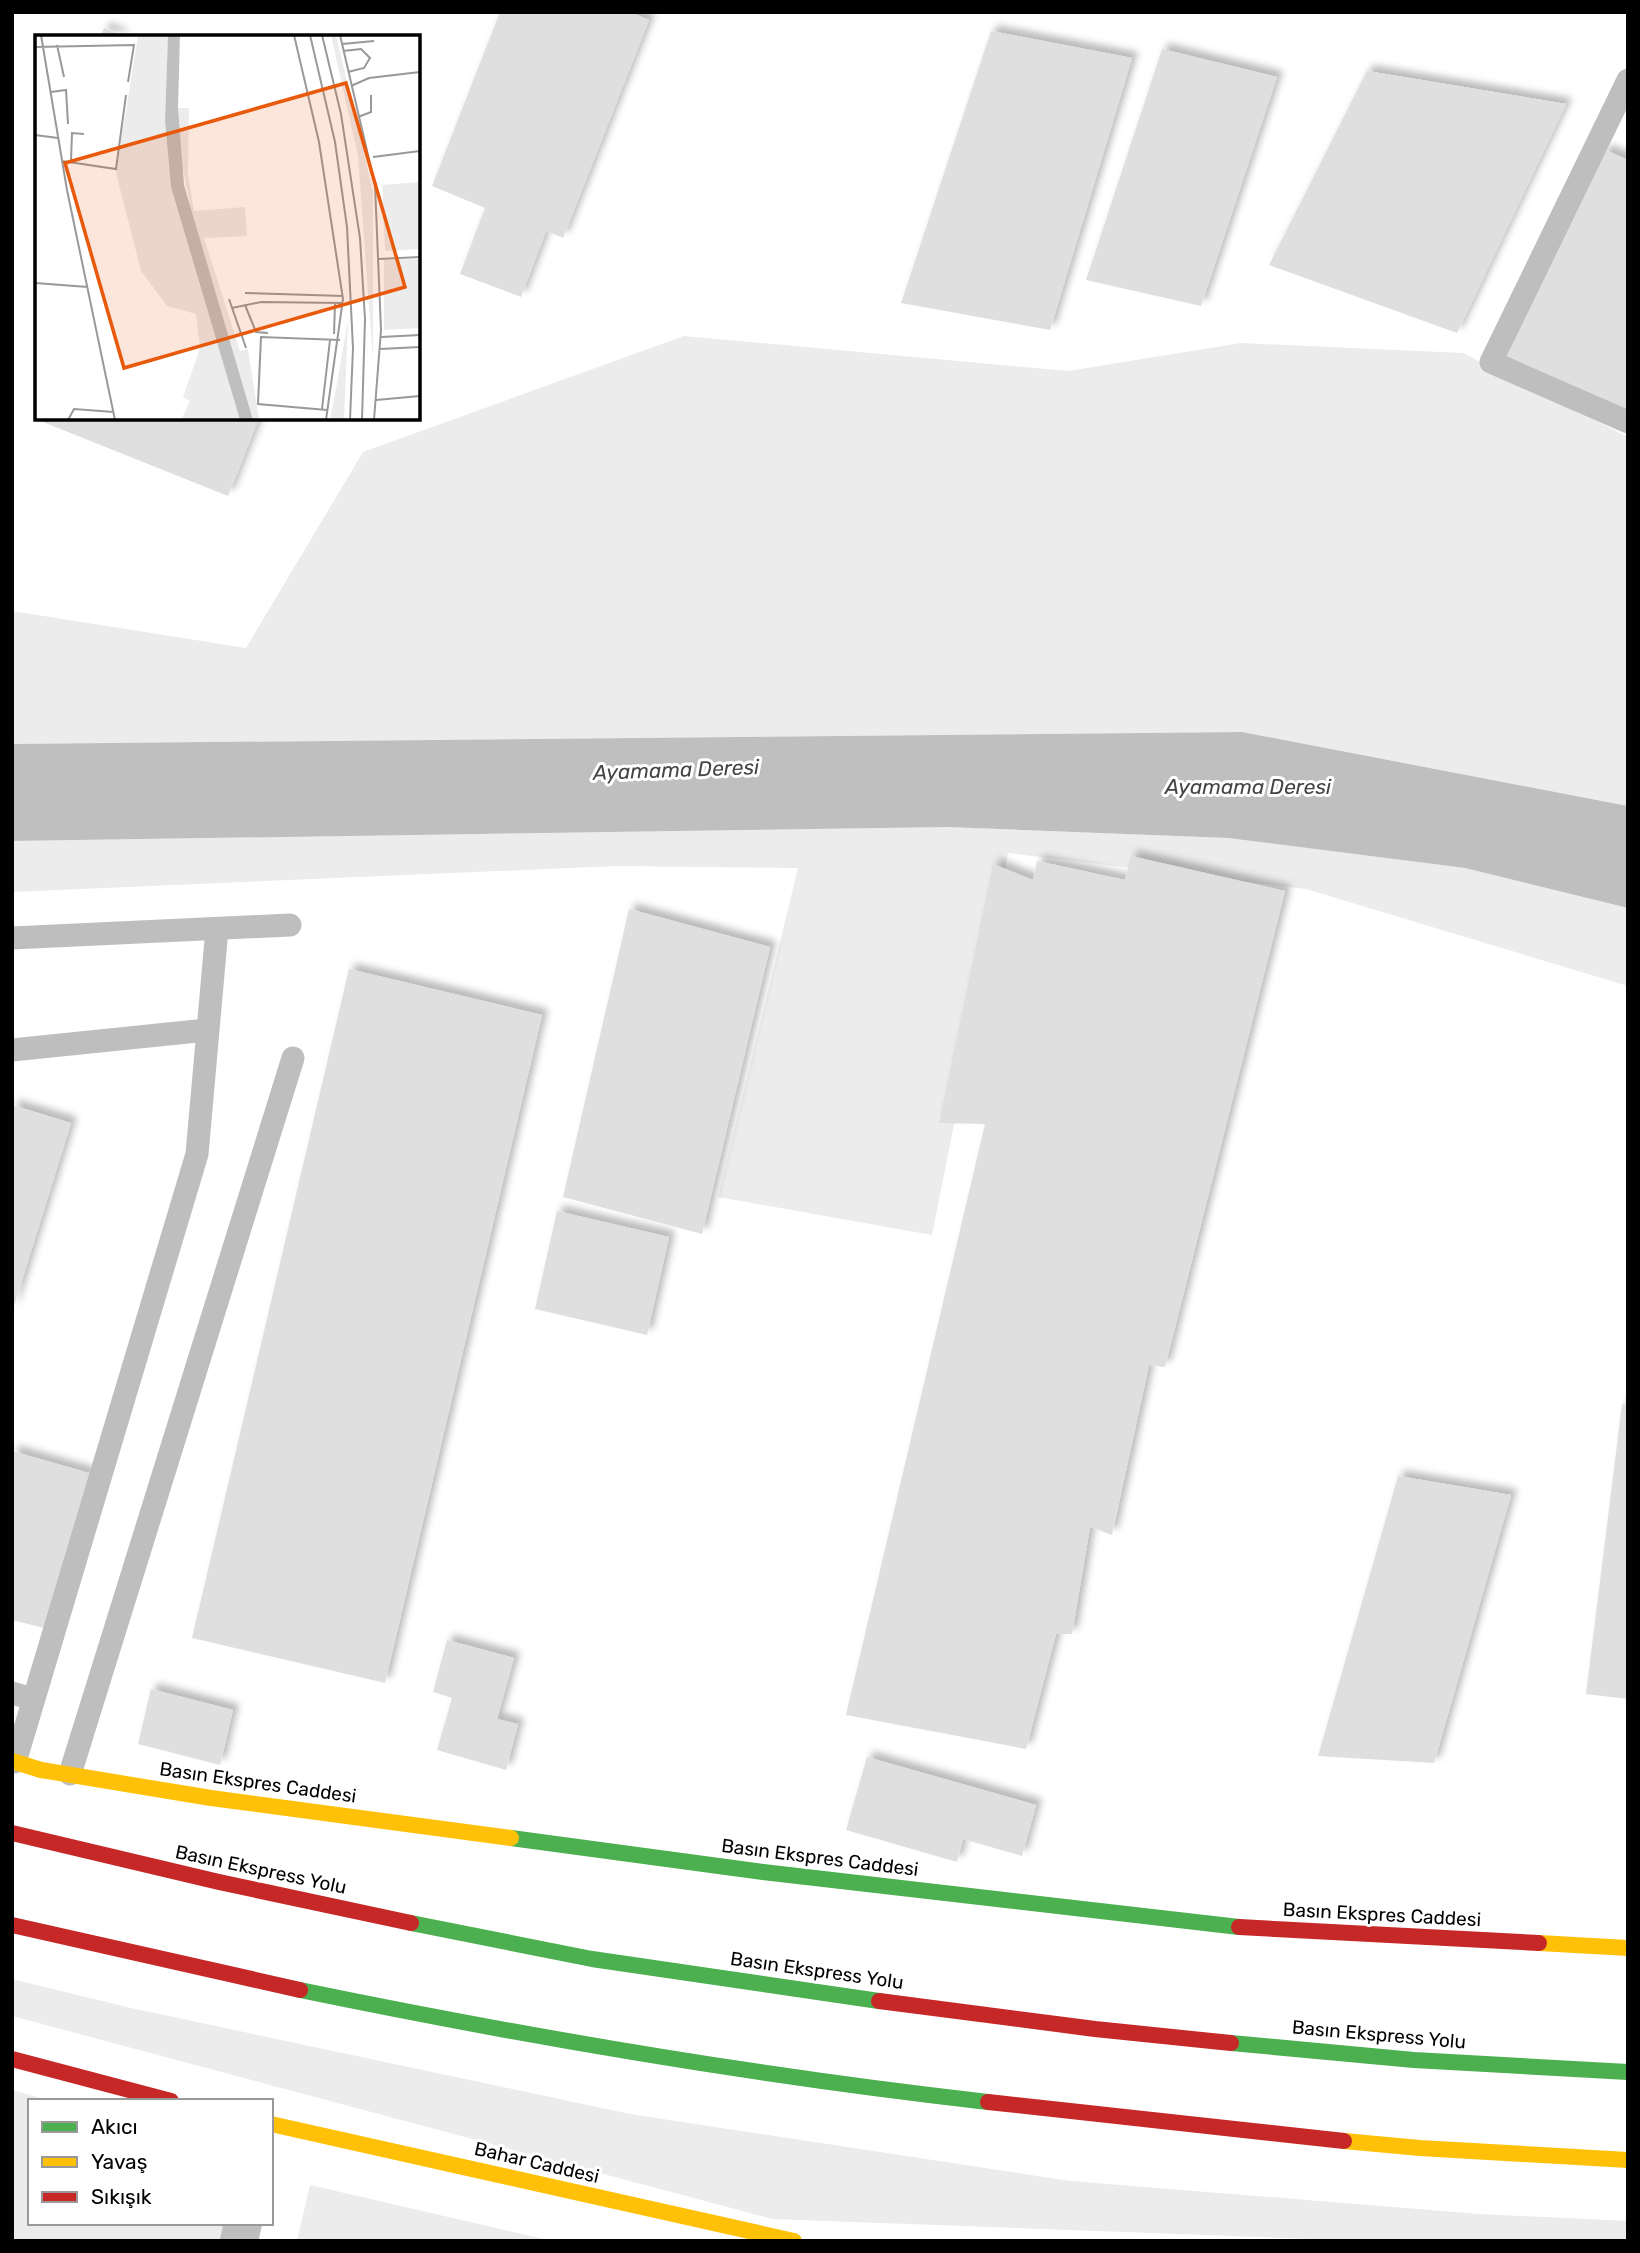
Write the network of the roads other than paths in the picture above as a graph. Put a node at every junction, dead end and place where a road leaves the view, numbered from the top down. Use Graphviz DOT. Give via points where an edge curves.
graph roads {
  1 [pos="1628,80"];
  2 [pos="1628,422"];
  3 [pos="290,925"];
  4 [pos="217,929"];
  5 [pos="12,938"];
  6 [pos="207,1030"];
  7 [pos="12,1050"];
  8 [pos="293,1058"];
  9 [pos="23,1696"];
  10 [pos="13,1762"];
  11 [pos="70,1774"];
  12 [pos="12,1833"];
  13 [pos="12,1925"];
  14 [pos="1628,1948"];
  15 [pos="12,2059"];
  16 [pos="1628,2073"];
  17 [pos="163,2099"];
  18 [pos="273,2124"];
  19 [pos="1628,2160"];
  20 [pos="794,2241"];
  1 -- 2 [label="lane" via="1491,362"];
  3 -- 4 [label="lane"];
  4 -- 5 [label="lane"];
  4 -- 6 [label="lane"];
  6 -- 7 [label="lane"];
  6 -- 9 [label="lane" via="197,1154"];
  8 -- 11 [label="lane"];
  9 -- 10 [label="lane"];
  10 -- 11 [label="main road, Basın Ekspres Caddesi"];
  11 -- 14 [label="main road, Basın Ekspres Caddesi" via="211,1798 762,1872 1260,1929"];
  12 -- 16 [label="main road, Basın Ekspress Yolu" via="571,1955 871,2000 1223,2043"];
  13 -- 19 [label="main road" via="464,2024 850,2086 1394,2145"];
  15 -- 17 [label="main road"];
  18 -- 20 [label="main road, Bahar Caddesi"];
}
